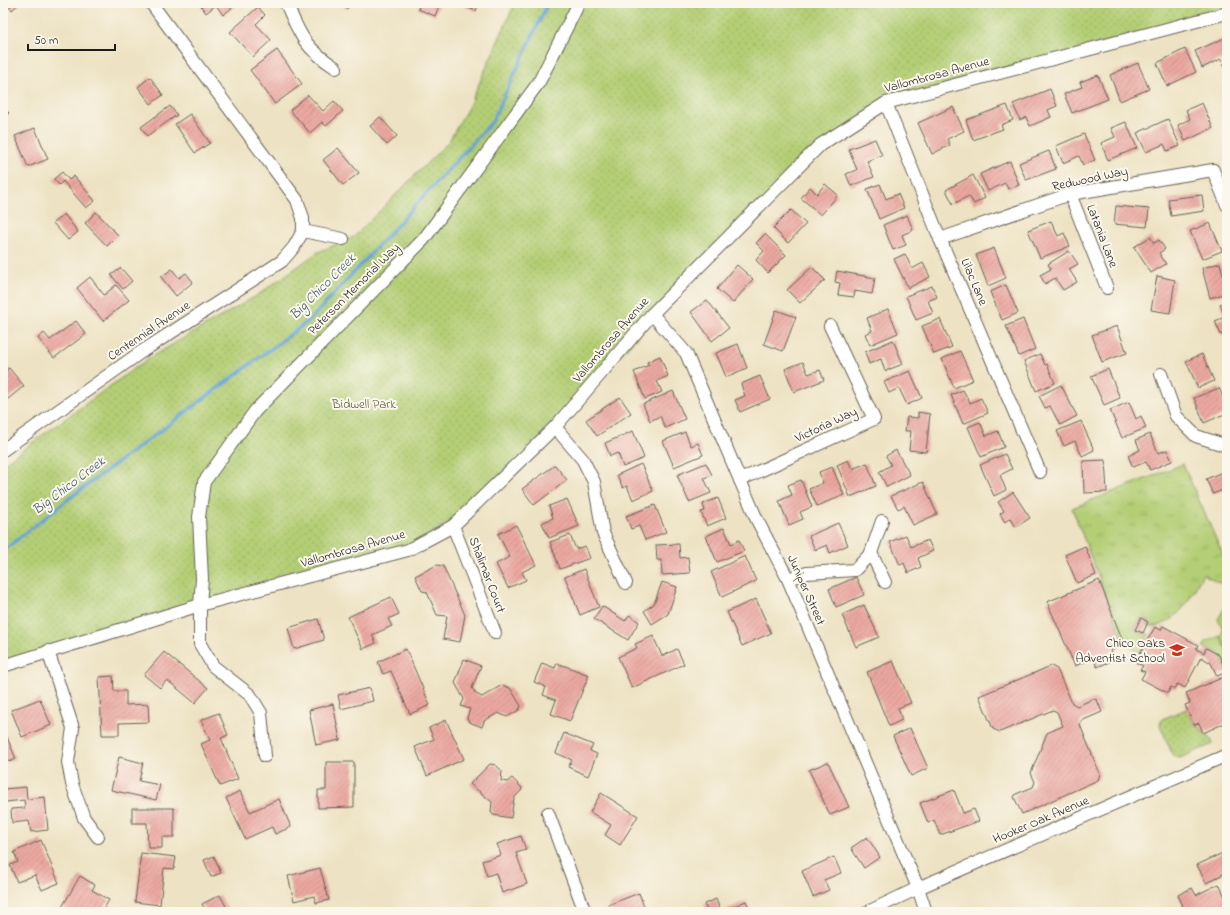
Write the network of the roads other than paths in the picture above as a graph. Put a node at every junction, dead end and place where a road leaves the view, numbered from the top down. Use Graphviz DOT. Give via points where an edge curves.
graph roads {
  1 [pos="152,3"];
  2 [pos="286,3"];
  3 [pos="579,3"];
  4 [pos="1227,13"];
  5 [pos="336,68"];
  6 [pos="886,102"];
  7 [pos="1070,194"];
  8 [pos="1227,204"];
  9 [pos="303,230"];
  10 [pos="343,239"];
  11 [pos="940,239"];
  12 [pos="1107,288"];
  13 [pos="652,314"];
  14 [pos="830,326"];
  15 [pos="1161,374"];
  16 [pos="554,427"];
  17 [pos="1227,443"];
  18 [pos="3,450"];
  19 [pos="1040,472"];
  20 [pos="740,480"];
  21 [pos="882,521"];
  22 [pos="453,526"];
  23 [pos="871,553"];
  24 [pos="788,579"];
  25 [pos="885,582"];
  26 [pos="626,584"];
  27 [pos="200,605"];
  28 [pos="495,633"];
  29 [pos="48,651"];
  30 [pos="3,666"];
  31 [pos="1227,754"];
  32 [pos="265,756"];
  33 [pos="548,813"];
  34 [pos="98,837"];
  35 [pos="918,888"];
  36 [pos="585,912"];
  37 [pos="868,912"];
  38 [pos="926,912"];
  1 -- 9 [label="street" via="297,200 303,218"];
  2 -- 5 [label="street" via="300,36 315,55"];
  3 -- 27 [label="street, Peterson Memorial Way" via="539,82 424,239 255,411 204,482 199,517 202,579"];
  4 -- 6 [label="street, Vallombrosa Avenue"];
  6 -- 11 [label="street, Lilac Lane"];
  6 -- 13 [label="street, Vallombrosa Avenue" via="820,146"];
  7 -- 8 [label="street, Redwood Way" via="1213,170"];
  7 -- 11 [label="street, Redwood Way"];
  7 -- 12 [label="street, Latania Lane"];
  9 -- 10 [label="street"];
  9 -- 18 [label="street, Centennial Avenue" via="294,247 282,261 141,352"];
  11 -- 19 [label="street, Lilac Lane"];
  13 -- 16 [label="street, Vallombrosa Avenue"];
  13 -- 20 [label="street, Juniper Street" via="686,354"];
  14 -- 20 [label="street, Victoria Way" via="874,419"];
  15 -- 17 [label="street" via="1176,416 1196,436"];
  16 -- 22 [label="street, Vallombrosa Avenue"];
  16 -- 26 [label="street" via="583,460 594,482 603,533"];
  20 -- 24 [label="street, Juniper Street" via="757,520"];
  21 -- 23 [label="street"];
  22 -- 27 [label="street, Vallombrosa Avenue" via="408,550"];
  22 -- 28 [label="street, Shalimar Court"];
  23 -- 24 [label="street" via="855,570 807,573"];
  23 -- 25 [label="street"];
  24 -- 35 [label="street, Juniper Street"];
  27 -- 29 [label="street, Vallombrosa Avenue"];
  27 -- 32 [label="street, Peterson Memorial Way" via="200,644 213,666 250,695 261,713"];
  29 -- 30 [label="street, Vallombrosa Avenue"];
  29 -- 34 [label="street" via="73,728 68,762 72,784 84,818"];
  31 -- 35 [label="street, Hooker Oak Avenue"];
  33 -- 36 [label="street"];
  35 -- 37 [label="street, Hooker Oak Avenue"];
  35 -- 38 [label="street, Juniper Street"];
}
